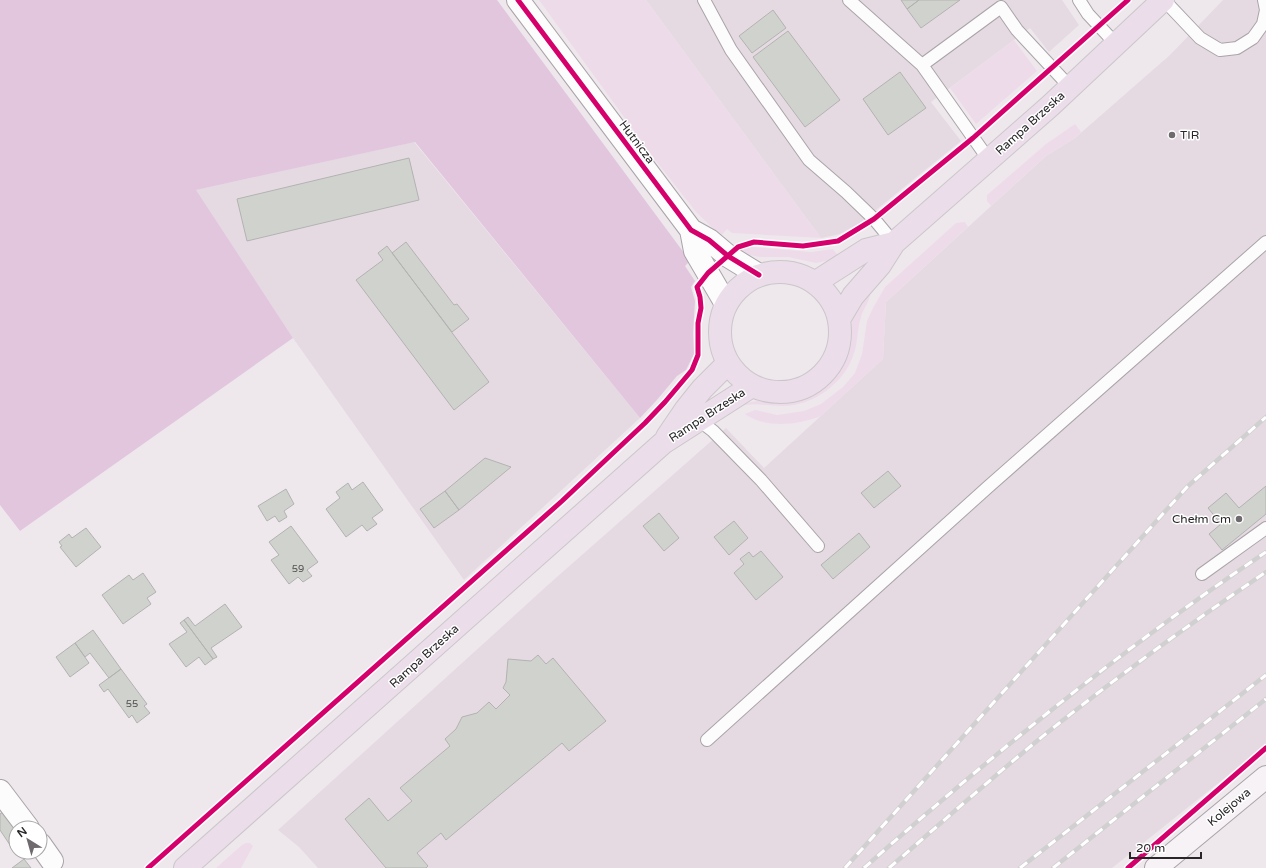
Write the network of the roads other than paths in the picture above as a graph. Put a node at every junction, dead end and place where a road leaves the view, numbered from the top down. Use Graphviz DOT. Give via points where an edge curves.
graph roads {
  1 [pos="518,0"];
  2 [pos="704,0"];
  3 [pos="849,0"];
  4 [pos="1078,0"];
  5 [pos="1164,0"];
  6 [pos="1264,0"];
  7 [pos="1001,4"];
  8 [pos="1116,44"];
  9 [pos="922,65"];
  10 [pos="1070,87"];
  11 [pos="989,160"];
  12 [pos="691,230"];
  13 [pos="1266,242"];
  14 [pos="894,243"];
  15 [pos="759,275"];
  16 [pos="816,282"];
  17 [pos="726,304"];
  18 [pos="840,318"];
  19 [pos="728,363"];
  20 [pos="752,386"];
  21 [pos="692,415"];
  22 [pos="1266,528"];
  23 [pos="818,546"];
  24 [pos="1202,574"];
  25 [pos="707,740"];
  26 [pos="1266,777"];
  27 [pos="0,791"];
  28 [pos="22,820"];
  29 [pos="185,868"];
  30 [pos="1156,868"];
  1 -- 12 [label="street, Hutnicza"];
  2 -- 14 [label="lane" via="731,50 810,160 874,219"];
  3 -- 9 [label="lane"];
  4 -- 8 [label="lane"];
  5 -- 6 [label="lane" via="1200,38 1220,50 1237,48 1253,38 1263,24 1266,10"];
  5 -- 8 [label="highway, Rampa Brzeska"];
  7 -- 9 [label="lane"];
  7 -- 10 [label="lane" via="1017,30"];
  8 -- 10 [label="highway, Rampa Brzeska"];
  9 -- 11 [label="lane"];
  10 -- 11 [label="highway, Rampa Brzeska"];
  11 -- 14 [label="highway, Rampa Brzeska"];
  12 -- 15 [label="street, Hutnicza"];
  12 -- 17 [label="street, Hutnicza" via="695,251"];
  13 -- 25 [label="lane"];
  14 -- 16 [label="highway, Rampa Brzeska" via="866,250"];
  14 -- 18 [label="highway, Rampa Brzeska" via="880,266 852,296"];
  15 -- 16 [label="highway" via="778,271 798,274"];
  15 -- 17 [label="highway" via="746,282"];
  16 -- 18 [label="highway" via="834,304"];
  17 -- 19 [label="highway" via="719,334"];
  18 -- 20 [label="highway" via="841,338 836,357 825,373 809,386 791,392 771,392"];
  19 -- 20 [label="highway" via="738,376"];
  19 -- 21 [label="highway, Rampa Brzeska" via="702,389"];
  20 -- 21 [label="highway, Rampa Brzeska"];
  21 -- 23 [label="lane" via="713,431 761,480"];
  21 -- 29 [label="highway, Rampa Brzeska"];
  22 -- 24 [label="lane"];
  26 -- 30 [label="street, Kolejowa"];
  27 -- 28 [label="street"];
}
